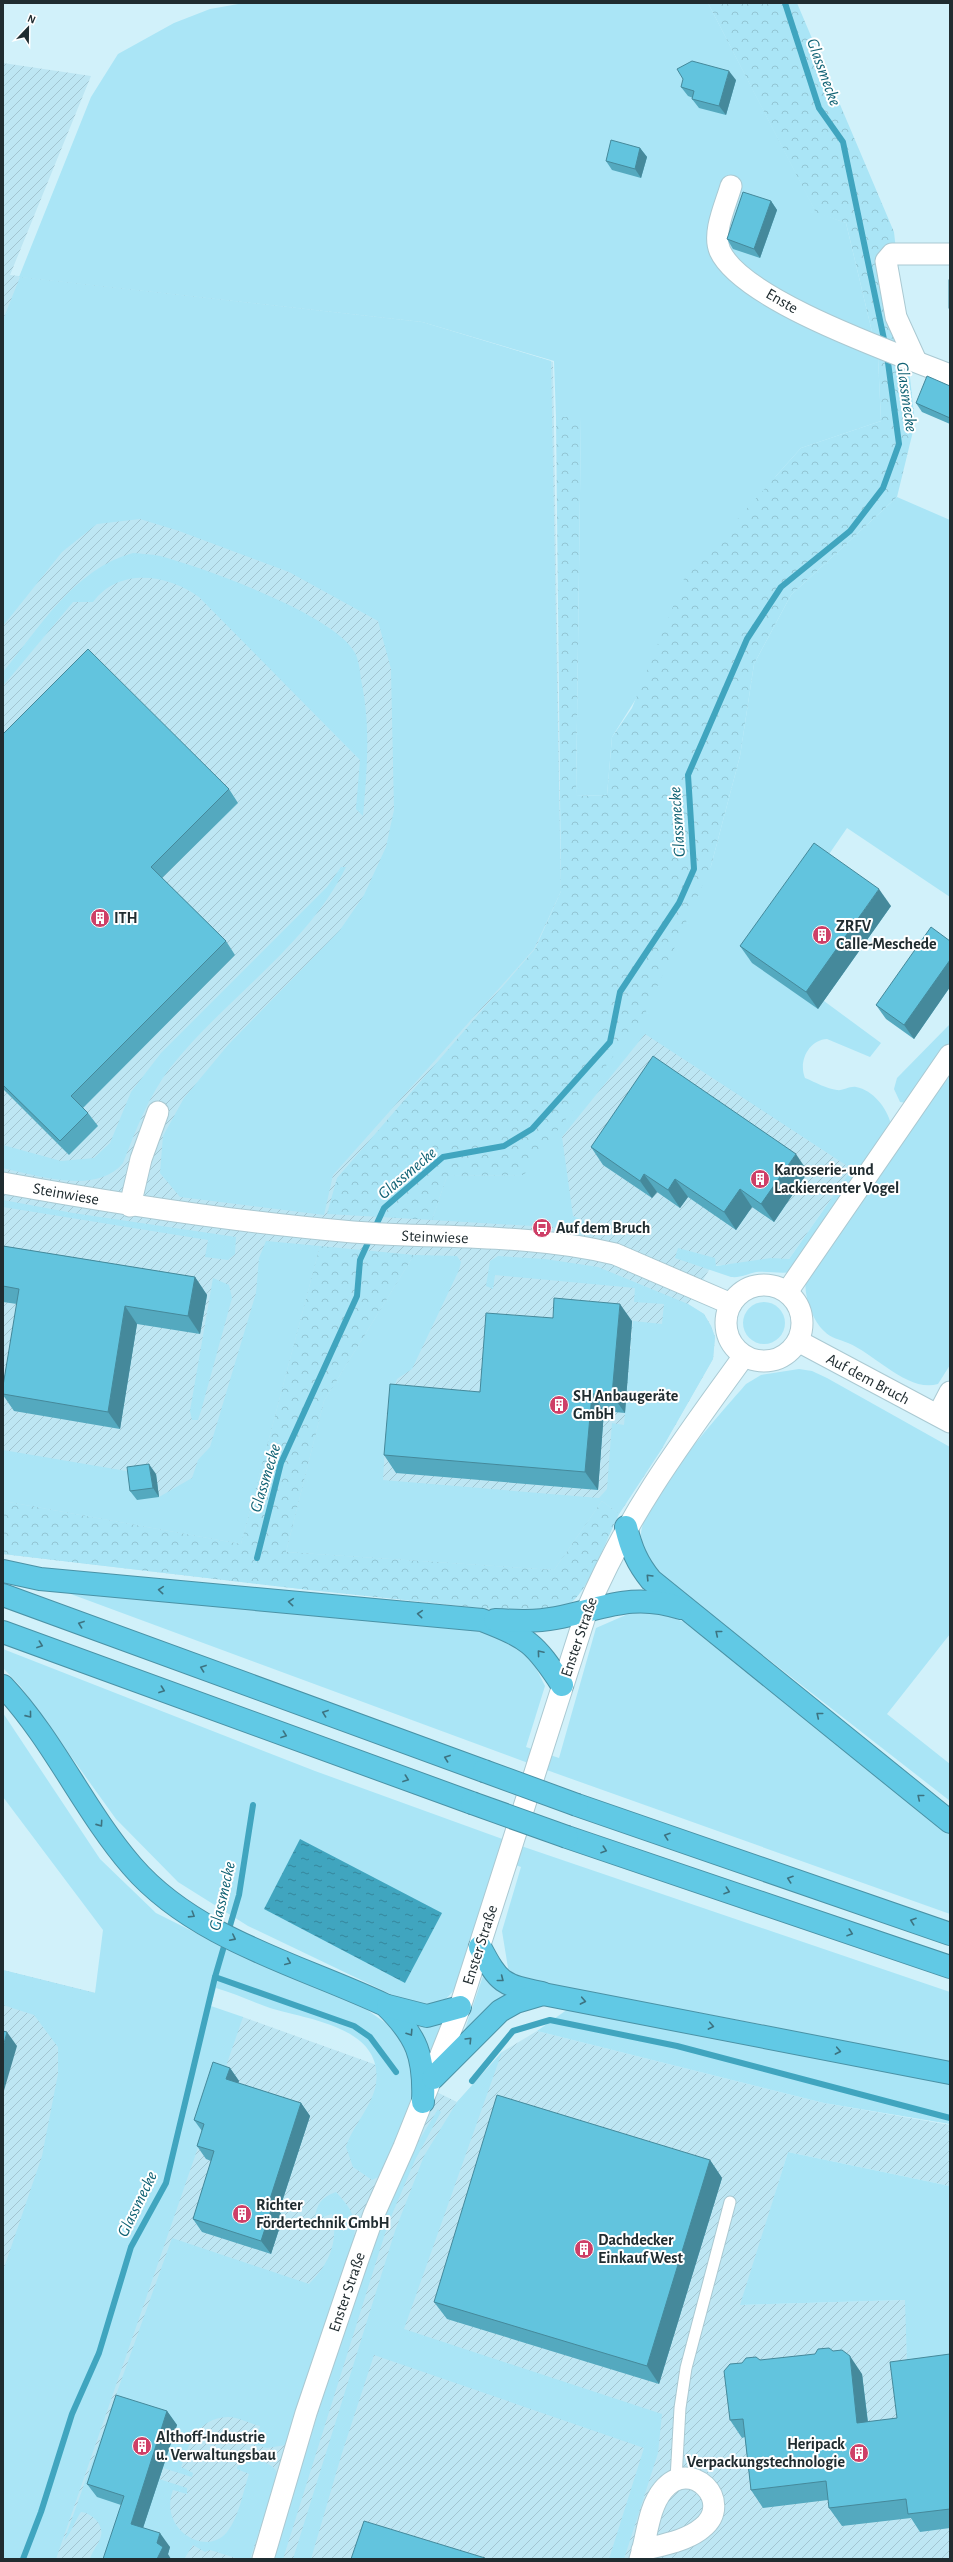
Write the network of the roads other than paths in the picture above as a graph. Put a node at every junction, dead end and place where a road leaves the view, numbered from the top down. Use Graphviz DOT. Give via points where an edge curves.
graph roads {
  1 [pos="731,186"];
  2 [pos="950,254"];
  3 [pos="907,357"];
  4 [pos="950,375"];
  5 [pos="950,1055"];
  6 [pos="158,1112"];
  7 [pos="3,1183"];
  8 [pos="130,1206"];
  9 [pos="786,1292"];
  10 [pos="731,1304"];
  11 [pos="798,1341"];
  12 [pos="744,1356"];
  13 [pos="950,1392"];
  14 [pos="944,1419"];
  15 [pos="626,1527"];
  16 [pos="3,1571"];
  17 [pos="3,1595"];
  18 [pos="587,1610"];
  19 [pos="690,1610"];
  20 [pos="482,1620"];
  21 [pos="3,1632"];
  22 [pos="562,1685"];
  23 [pos="3,1686"];
  24 [pos="950,1822"];
  25 [pos="950,1934"];
  26 [pos="480,1947"];
  27 [pos="950,1967"];
  28 [pos="543,1994"];
  29 [pos="385,2005"];
  30 [pos="460,2007"];
  31 [pos="950,2073"];
  32 [pos="432,2078"];
  33 [pos="423,2102"];
  34 [pos="730,2202"];
  35 [pos="676,2479"];
  36 [pos="641,2555"];
  37 [pos="263,2559"];
  1 -- 3 [label="street, Enste" via="718,241 720,251 732,267 753,284 792,307 867,344"];
  2 -- 3 [label="street" via="892,254 886,261 896,318"];
  3 -- 4 [label="street, Enste"];
  5 -- 9 [label="street"];
  6 -- 8 [label="street" via="141,1159"];
  7 -- 8 [label="street, Steinwiese"];
  8 -- 10 [label="street, Steinwiese" via="255,1223 391,1235 540,1242 601,1250"];
  9 -- 10 [label="street" via="771,1285 759,1285 746,1289 735,1297"];
  9 -- 11 [label="street" via="799,1306 802,1318 802,1330"];
  10 -- 12 [label="street" via="725,1322 727,1335 734,1347"];
  11 -- 12 [label="street" via="791,1351 781,1358 756,1361"];
  11 -- 14 [label="street, Auf dem Bruch"];
  12 -- 15 [label="street, Enster Straße" via="668,1461"];
  13 -- 14 [label="street, Auf dem Bruch"];
  15 -- 18 [label="street, Enster Straße"];
  19 -- 15 [label="highway, one-way" via="642,1569 631,1550"];
  20 -- 16 [label="highway, one-way" via="48,1579"];
  25 -- 17 [label="highway, one-way, bridge" via="577,1805"];
  18 -- 19 [label="highway" via="612,1603 650,1600"];
  18 -- 20 [label="highway" via="532,1621"];
  18 -- 22 [label="street, Enster Straße"];
  24 -- 19 [label="highway, one-way"];
  22 -- 20 [label="highway, one-way" via="547,1662 525,1638"];
  21 -- 27 [label="highway, one-way, bridge" via="567,1837"];
  22 -- 26 [label="street, Enster Straße"];
  23 -- 29 [label="highway, one-way" via="41,1731 94,1815 133,1867 172,1902 214,1928 252,1947"];
  26 -- 28 [label="highway, one-way" via="494,1972 503,1982"];
  26 -- 30 [label="street, Enster Straße"];
  28 -- 31 [label="highway, one-way"];
  32 -- 28 [label="highway, one-way" via="500,2011 516,2002"];
  29 -- 30 [label="highway" via="427,2016"];
  29 -- 33 [label="highway, one-way" via="407,2028 417,2047 423,2068"];
  30 -- 32 [label="street, Enster Straße"];
  32 -- 33 [label="street, Enster Straße"];
  33 -- 37 [label="street, Enster Straße" via="374,2214 356,2265 306,2412"];
  34 -- 35 [label="lane" via="686,2368 680,2408"];
  35 -- 36 [label="street" via="662,2490 654,2504"];
  35 -- 36 [label="street" via="696,2480 710,2490 713,2498 712,2516 706,2525 694,2533"];
}
